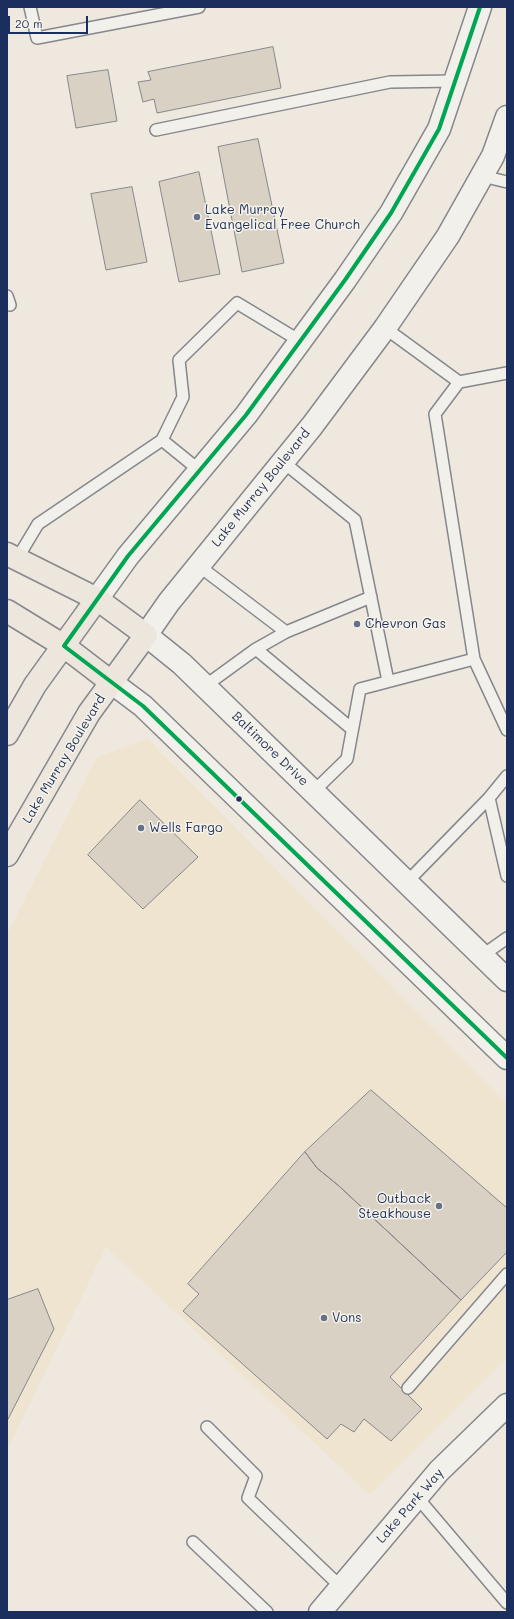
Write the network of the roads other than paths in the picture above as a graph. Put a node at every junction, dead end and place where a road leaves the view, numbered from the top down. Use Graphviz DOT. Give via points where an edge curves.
graph roads {
  1 [pos="30,7"];
  2 [pos="198,7"];
  3 [pos="480,7"];
  4 [pos="455,81"];
  5 [pos="507,117"];
  6 [pos="156,130"];
  7 [pos="482,176"];
  8 [pos="507,182"];
  9 [pos="384,328"];
  10 [pos="300,342"];
  11 [pos="507,373"];
  12 [pos="459,382"];
  13 [pos="162,440"];
  14 [pos="283,462"];
  15 [pos="199,470"];
  16 [pos="12,556"];
  17 [pos="199,566"];
  18 [pos="371,597"];
  19 [pos="97,599"];
  20 [pos="7,611"];
  21 [pos="286,632"];
  22 [pos="146,635"];
  23 [pos="64,646"];
  24 [pos="256,649"];
  25 [pos="474,659"];
  26 [pos="388,681"];
  27 [pos="111,682"];
  28 [pos="205,686"];
  29 [pos="352,729"];
  30 [pos="507,730"];
  31 [pos="7,734"];
  32 [pos="507,776"];
  33 [pos="314,791"];
  34 [pos="489,798"];
  35 [pos="7,855"];
  36 [pos="507,876"];
  37 [pos="407,882"];
  38 [pos="507,938"];
  39 [pos="483,955"];
  40 [pos="507,980"];
  41 [pos="507,1058"];
  42 [pos="507,1274"];
  43 [pos="408,1388"];
  44 [pos="507,1405"];
  45 [pos="207,1427"];
  46 [pos="417,1498"];
  47 [pos="193,1542"];
  48 [pos="342,1586"];
  49 [pos="507,1603"];
  50 [pos="267,1612"];
  51 [pos="320,1612"];
  1 -- 2 [label="lane" via="37,38"];
  3 -- 4 [label="main road"];
  4 -- 6 [label="lane" via="390,82"];
  4 -- 10 [label="main road" via="439,129 391,213"];
  5 -- 7 [label="main road, Lake Murray Boulevard" via="494,156"];
  7 -- 8 [label="lane"];
  7 -- 9 [label="main road, Lake Murray Boulevard" via="448,236"];
  9 -- 12 [label="lane"];
  9 -- 14 [label="main road, Lake Murray Boulevard"];
  10 -- 13 [label="lane" via="237,303 179,360 183,397"];
  10 -- 15 [label="main road" via="246,414"];
  11 -- 12 [label="lane"];
  12 -- 25 [label="lane" via="435,414"];
  13 -- 15 [label="lane"];
  13 -- 16 [label="lane" via="38,524"];
  14 -- 17 [label="main road, Lake Murray Boulevard"];
  14 -- 18 [label="lane" via="355,520"];
  15 -- 19 [label="main road" via="128,556"];
  16 -- 19 [label="main road, Baltimore Drive"];
  17 -- 21 [label="lane"];
  17 -- 22 [label="main road, Lake Murray Boulevard"];
  18 -- 21 [label="lane"];
  18 -- 26 [label="lane"];
  19 -- 22 [label="main road, Baltimore Drive"];
  19 -- 23 [label="main road"];
  20 -- 23 [label="main road"];
  21 -- 24 [label="lane"];
  22 -- 27 [label="main road, Lake Murray Boulevard"];
  22 -- 28 [label="main road, Baltimore Drive"];
  23 -- 27 [label="main road"];
  23 -- 31 [label="main road" via="35,685"];
  24 -- 28 [label="lane"];
  24 -- 29 [label="lane"];
  25 -- 26 [label="lane"];
  25 -- 30 [label="lane"];
  26 -- 29 [label="lane" via="360,689"];
  27 -- 35 [label="main road, Lake Murray Boulevard" via="89,713"];
  27 -- 41 [label="main road" via="143,706"];
  28 -- 33 [label="main road, Baltimore Drive"];
  29 -- 33 [label="lane" via="347,759"];
  32 -- 34 [label="lane"];
  33 -- 37 [label="main road, Baltimore Drive"];
  34 -- 36 [label="lane"];
  34 -- 37 [label="lane"];
  37 -- 39 [label="main road, Baltimore Drive"];
  38 -- 39 [label="lane"];
  39 -- 40 [label="main road, Baltimore Drive"];
  42 -- 43 [label="lane"];
  44 -- 46 [label="main road, Lake Park Way" via="439,1471"];
  45 -- 48 [label="lane" via="256,1476 248,1498"];
  46 -- 48 [label="main road, Lake Park Way"];
  46 -- 49 [label="lane"];
  47 -- 50 [label="lane"];
  48 -- 51 [label="main road, Lake Park Way"];
}
